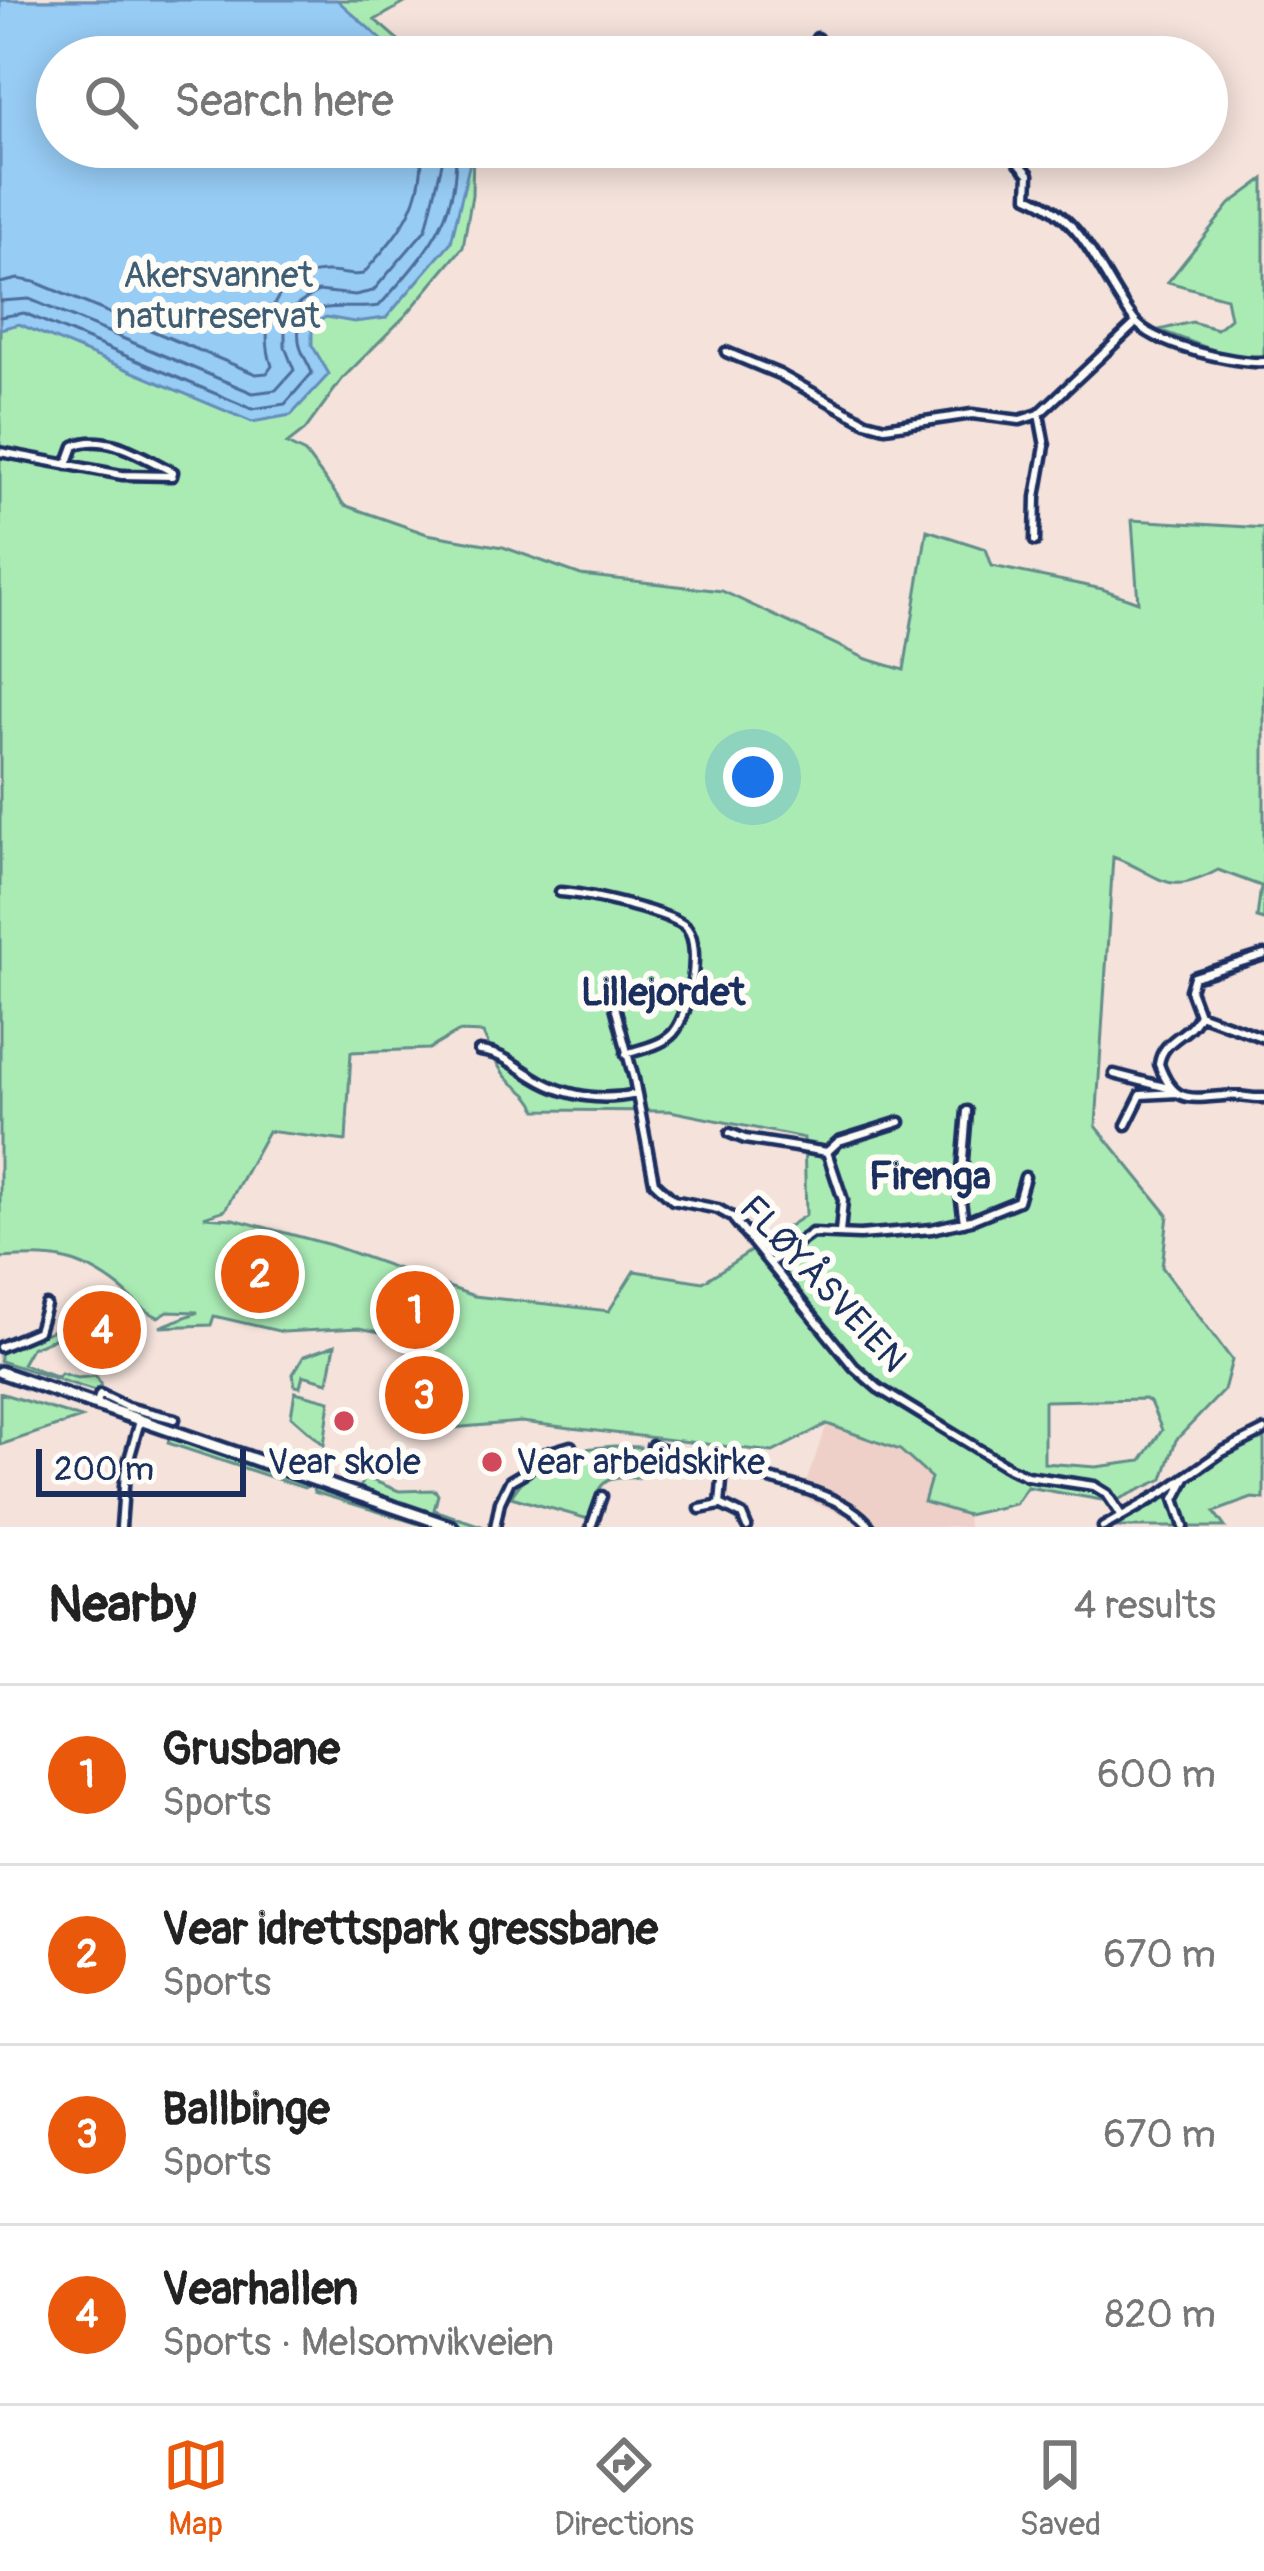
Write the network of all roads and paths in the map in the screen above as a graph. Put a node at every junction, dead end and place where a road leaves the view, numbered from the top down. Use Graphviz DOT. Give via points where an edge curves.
graph roads {
  1 [pos="1024,168"];
  2 [pos="1136,323"];
  3 [pos="726,352"];
  4 [pos="1264,362"];
  5 [pos="1039,415"];
  6 [pos="0,452"];
  7 [pos="67,465"];
  8 [pos="1035,541"];
  9 [pos="560,892"];
  10 [pos="1264,955"];
  11 [pos="612,994"];
  12 [pos="1199,1014"];
  13 [pos="1264,1038"];
  14 [pos="478,1051"];
  15 [pos="626,1054"];
  16 [pos="1114,1074"];
  17 [pos="1175,1091"];
  18 [pos="637,1094"];
  19 [pos="1264,1098"];
  20 [pos="967,1111"];
  21 [pos="900,1122"];
  22 [pos="1126,1125"];
  23 [pos="730,1132"];
  24 [pos="826,1152"];
  25 [pos="1025,1178"];
  26 [pos="964,1222"];
  27 [pos="840,1233"];
  28 [pos="770,1263"];
  29 [pos="46,1305"];
  30 [pos="0,1347"];
  31 [pos="0,1372"];
  32 [pos="96,1405"];
  33 [pos="176,1419"];
  34 [pos="140,1421"];
  35 [pos="1264,1431"];
  36 [pos="571,1446"];
  37 [pos="652,1447"];
  38 [pos="723,1468"];
  39 [pos="1187,1477"];
  40 [pos="602,1496"];
  41 [pos="720,1504"];
  42 [pos="700,1509"];
  43 [pos="1120,1515"];
  44 [pos="121,1527"];
  45 [pos="452,1527"];
  46 [pos="495,1527"];
  47 [pos="591,1527"];
  48 [pos="747,1527"];
  49 [pos="870,1527"];
  50 [pos="1103,1527"];
  51 [pos="1184,1527"];
  1 -- 2 [label="street" via="1028,196 1081,233"];
  2 -- 4 [label="street" via="1225,359"];
  2 -- 5 [label="street"];
  3 -- 5 [label="street" via="885,427 972,414"];
  5 -- 8 [label="street" via="1045,446"];
  6 -- 7 [label="street"];
  7 -- 7 [label="street" via="122,475 172,476 131,448 85,441"];
  9 -- 15 [label="street" via="672,920 692,936 681,1024 664,1041"];
  10 -- 12 [label="street" via="1194,977"];
  11 -- 15 [label="street"];
  12 -- 13 [label="street"];
  12 -- 17 [label="street" via="1160,1055"];
  14 -- 18 [label="street" via="566,1092"];
  15 -- 18 [label="street"];
  16 -- 17 [label="street"];
  17 -- 19 [label="street" via="1199,1100"];
  17 -- 22 [label="street" via="1141,1094"];
  18 -- 28 [label="street, FLØYÅSVEIEN" via="651,1177 667,1197 726,1213"];
  20 -- 26 [label="street"];
  21 -- 24 [label="street"];
  23 -- 24 [label="street"];
  24 -- 27 [label="street" via="843,1200"];
  25 -- 26 [label="street" via="1018,1201"];
  26 -- 27 [label="street"];
  27 -- 28 [label="street" via="804,1235"];
  28 -- 43 [label="street, FLØYÅSVEIEN" via="878,1388 1020,1474 1094,1486"];
  29 -- 30 [label="street" via="38,1331"];
  31 -- 32 [label="main road"];
  32 -- 33 [label="street" via="100,1394"];
  32 -- 34 [label="main road"];
  34 -- 44 [label="street" via="124,1473"];
  34 -- 45 [label="main road"];
  35 -- 39 [label="street"];
  36 -- 46 [label="street" via="544,1454 510,1481"];
  37 -- 38 [label="street"];
  38 -- 41 [label="street"];
  38 -- 49 [label="street" via="823,1498"];
  39 -- 43 [label="street"];
  39 -- 51 [label="street" via="1175,1499"];
  40 -- 47 [label="street"];
  41 -- 42 [label="street"];
  41 -- 48 [label="street"];
  43 -- 50 [label="street"];
}
